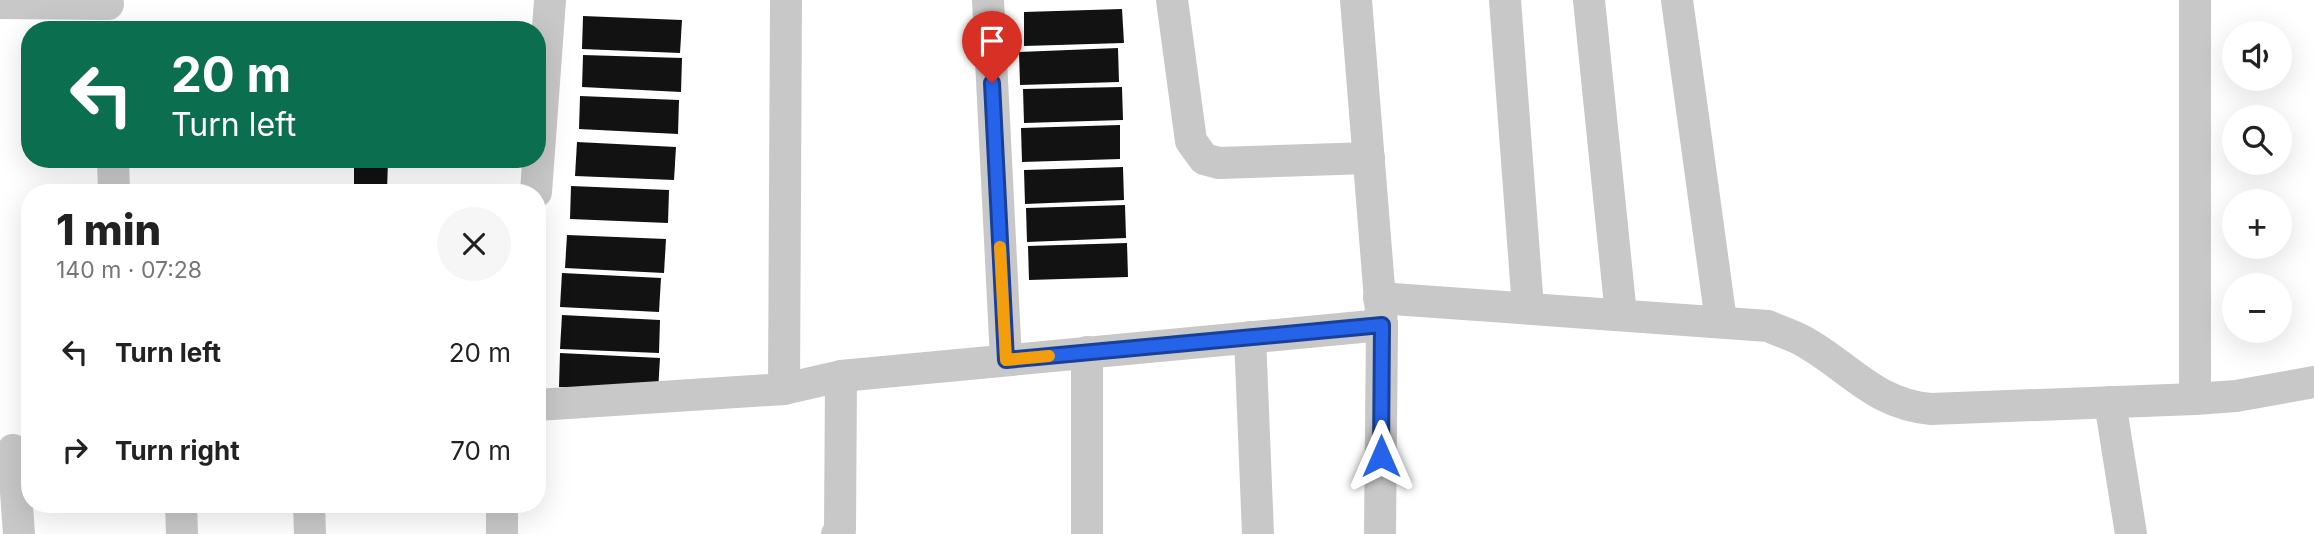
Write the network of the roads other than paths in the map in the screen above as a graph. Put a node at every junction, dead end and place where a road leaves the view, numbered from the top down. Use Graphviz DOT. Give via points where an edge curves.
graph roads {
  1 [pos="550,0"];
  2 [pos="786,0"];
  3 [pos="988,0"];
  4 [pos="1172,0"];
  5 [pos="1356,0"];
  6 [pos="1505,0"];
  7 [pos="1589,0"];
  8 [pos="1677,0"];
  9 [pos="2195,0"];
  10 [pos="0,3"];
  11 [pos="108,11"];
  12 [pos="546,40"];
  13 [pos="1369,158"];
  14 [pos="1528,308"];
  15 [pos="1380,312"];
  16 [pos="1621,315"];
  17 [pos="1721,321"];
  18 [pos="1250,337"];
  19 [pos="1087,352"];
  20 [pos="1006,360"];
  21 [pos="841,376"];
  22 [pos="2314,382"];
  23 [pos="784,388"];
  24 [pos="2195,399"];
  25 [pos="2110,402"];
  26 [pos="546,404"];
  27 [pos="14,450"];
  28 [pos="181,513"];
  29 [pos="309,513"];
  30 [pos="502,513"];
  31 [pos="19,534"];
  32 [pos="182,534"];
  33 [pos="310,534"];
  34 [pos="502,534"];
  35 [pos="837,534"];
  36 [pos="1087,534"];
  37 [pos="1258,534"];
  38 [pos="1380,534"];
  39 [pos="2131,534"];
  1 -- 12 [label="street"];
  2 -- 23 [label="street"];
  3 -- 20 [label="street"];
  4 -- 13 [label="street" via="1191,141 1204,159 1219,163"];
  5 -- 13 [label="street"];
  6 -- 14 [label="street"];
  7 -- 16 [label="street"];
  8 -- 17 [label="street"];
  9 -- 24 [label="street"];
  10 -- 11 [label="street"];
  13 -- 15 [label="street"];
  14 -- 15 [label="street"];
  14 -- 16 [label="street"];
  15 -- 18 [label="street"];
  15 -- 38 [label="street"];
  16 -- 17 [label="street"];
  17 -- 25 [label="street" via="1768,326 1803,341 1905,407"];
  18 -- 19 [label="street"];
  18 -- 37 [label="street"];
  19 -- 20 [label="street"];
  19 -- 36 [label="street"];
  20 -- 21 [label="street"];
  21 -- 23 [label="street"];
  21 -- 35 [label="street"];
  22 -- 24 [label="street"];
  23 -- 26 [label="street"];
  24 -- 25 [label="street"];
  25 -- 39 [label="street"];
  27 -- 31 [label="street"];
  28 -- 32 [label="street"];
  29 -- 33 [label="street"];
  30 -- 34 [label="street"];
}
